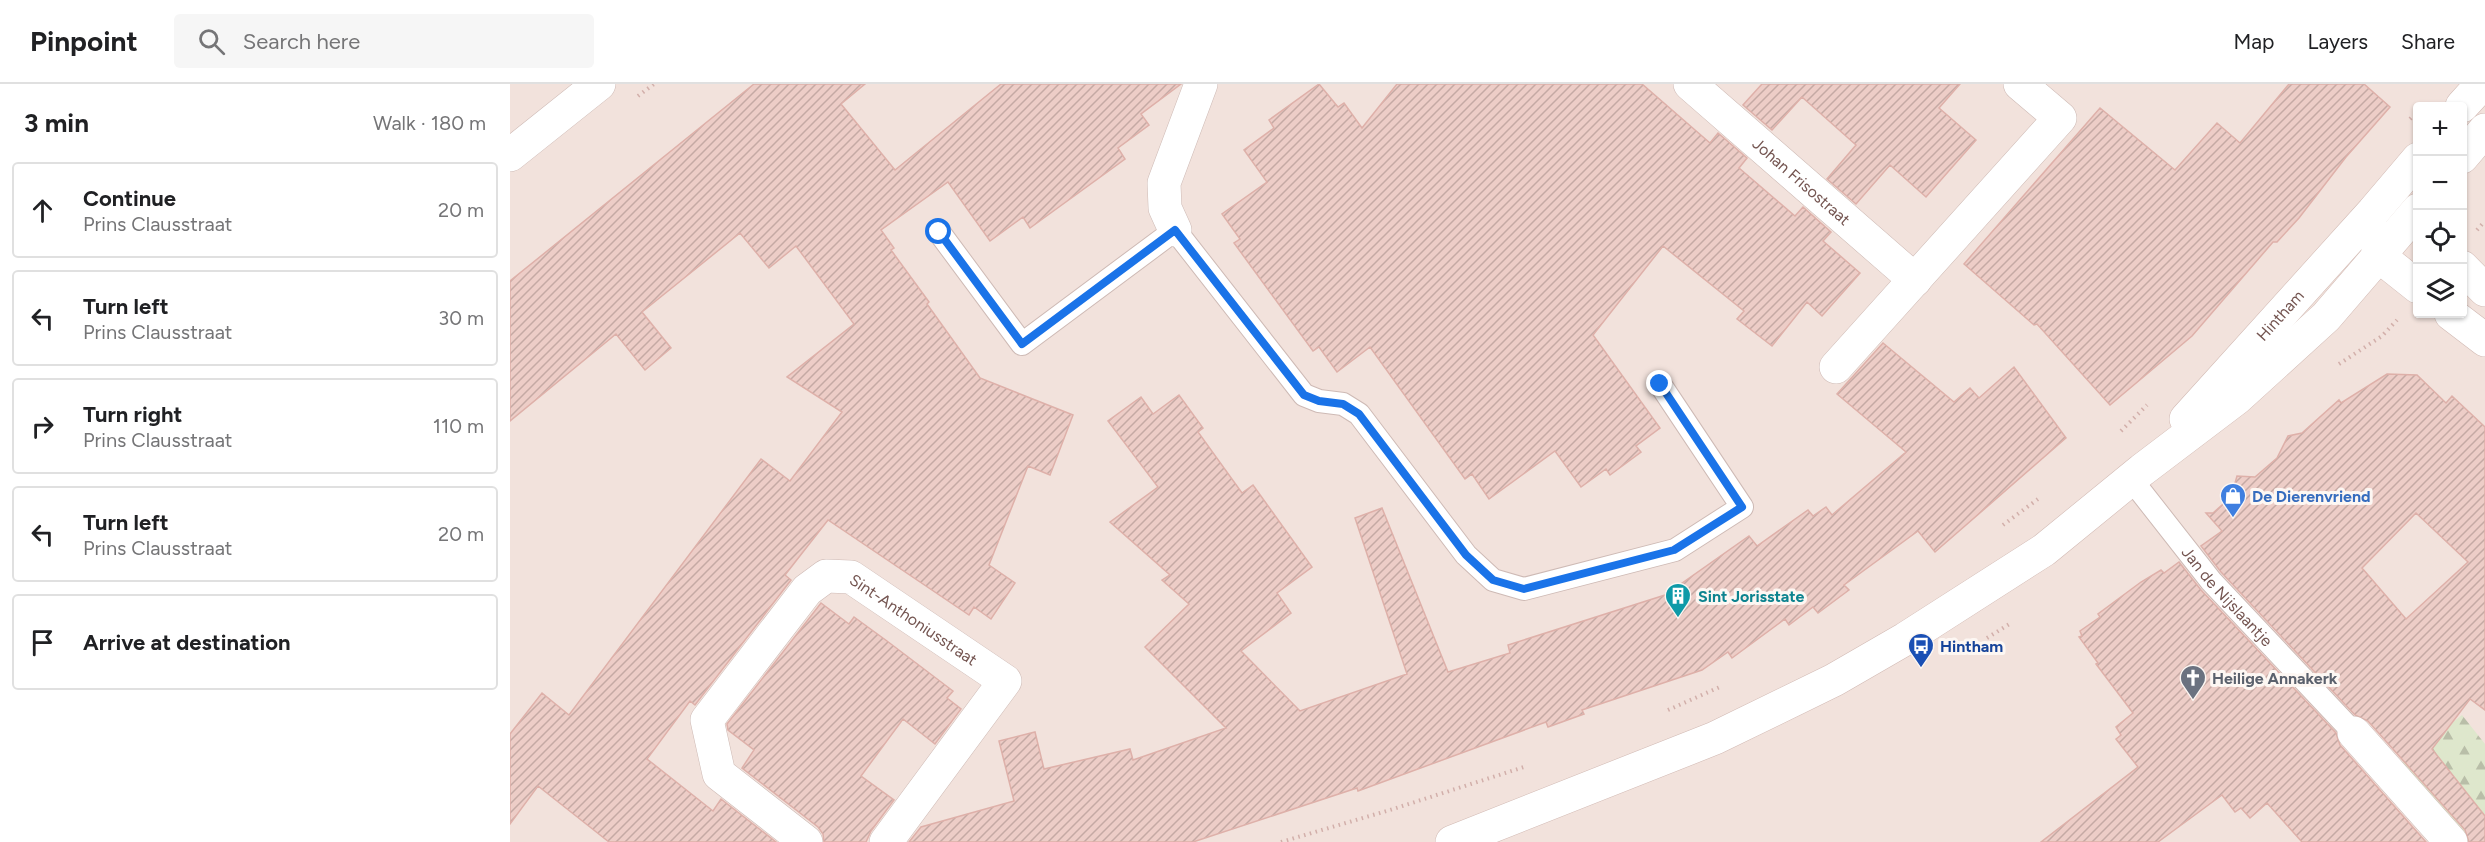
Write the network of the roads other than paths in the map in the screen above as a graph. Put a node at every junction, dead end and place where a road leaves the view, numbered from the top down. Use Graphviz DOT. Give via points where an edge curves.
graph roads {
  1 [pos="599,84"];
  2 [pos="1202,84"];
  3 [pos="1690,84"];
  4 [pos="2020,84"];
  5 [pos="2482,84"];
  6 [pos="2466,102"];
  7 [pos="2485,130"];
  8 [pos="510,155"];
  9 [pos="2464,156"];
  10 [pos="2413,165"];
  11 [pos="2373,212"];
  12 [pos="2413,218"];
  13 [pos="2413,220"];
  14 [pos="1175,230"];
  15 [pos="939,232"];
  16 [pos="2379,256"];
  17 [pos="2467,271"];
  18 [pos="1915,280"];
  19 [pos="2413,283"];
  20 [pos="2485,290"];
  21 [pos="2456,318"];
  22 [pos="2485,340"];
  23 [pos="1836,367"];
  24 [pos="1660,384"];
  25 [pos="2136,475"];
  26 [pos="2354,734"];
  27 [pos="1458,841"];
  28 [pos="806,842"];
  29 [pos="886,842"];
  30 [pos="2451,842"];
  1 -- 8 [label="street"];
  2 -- 14 [label="street" via="1164,183 1165,208"];
  3 -- 18 [label="street, Johan Frisostraat"];
  4 -- 18 [label="street" via="2060,118"];
  5 -- 6 [label="street"];
  7 -- 9 [label="street"];
  10 -- 11 [label="street, Hintham"];
  11 -- 12 [label="street"];
  11 -- 16 [label="street"];
  11 -- 25 [label="street, Hintham"];
  13 -- 16 [label="street, Hintham"];
  14 -- 15 [label="lane" via="1022,344"];
  14 -- 24 [label="lane" via="1304,395 1343,404 1359,414 1466,555 1493,580 1524,589 1674,550 1742,507"];
  16 -- 19 [label="street"];
  16 -- 25 [label="street, Hintham" via="2326,317 2237,399"];
  17 -- 20 [label="street"];
  18 -- 23 [label="street"];
  21 -- 22 [label="street"];
  25 -- 26 [label="lane, Jan de Nijslaantje" via="2211,582"];
  25 -- 27 [label="street, Hintham" via="2044,550 1834,680 1715,738"];
  26 -- 30 [label="street, Jan de Nijslaantje"];
  28 -- 29 [label="street, Sint-Anthoniusstraat" via="719,774 707,720 807,590 826,576 850,577 1005,681"];
}
